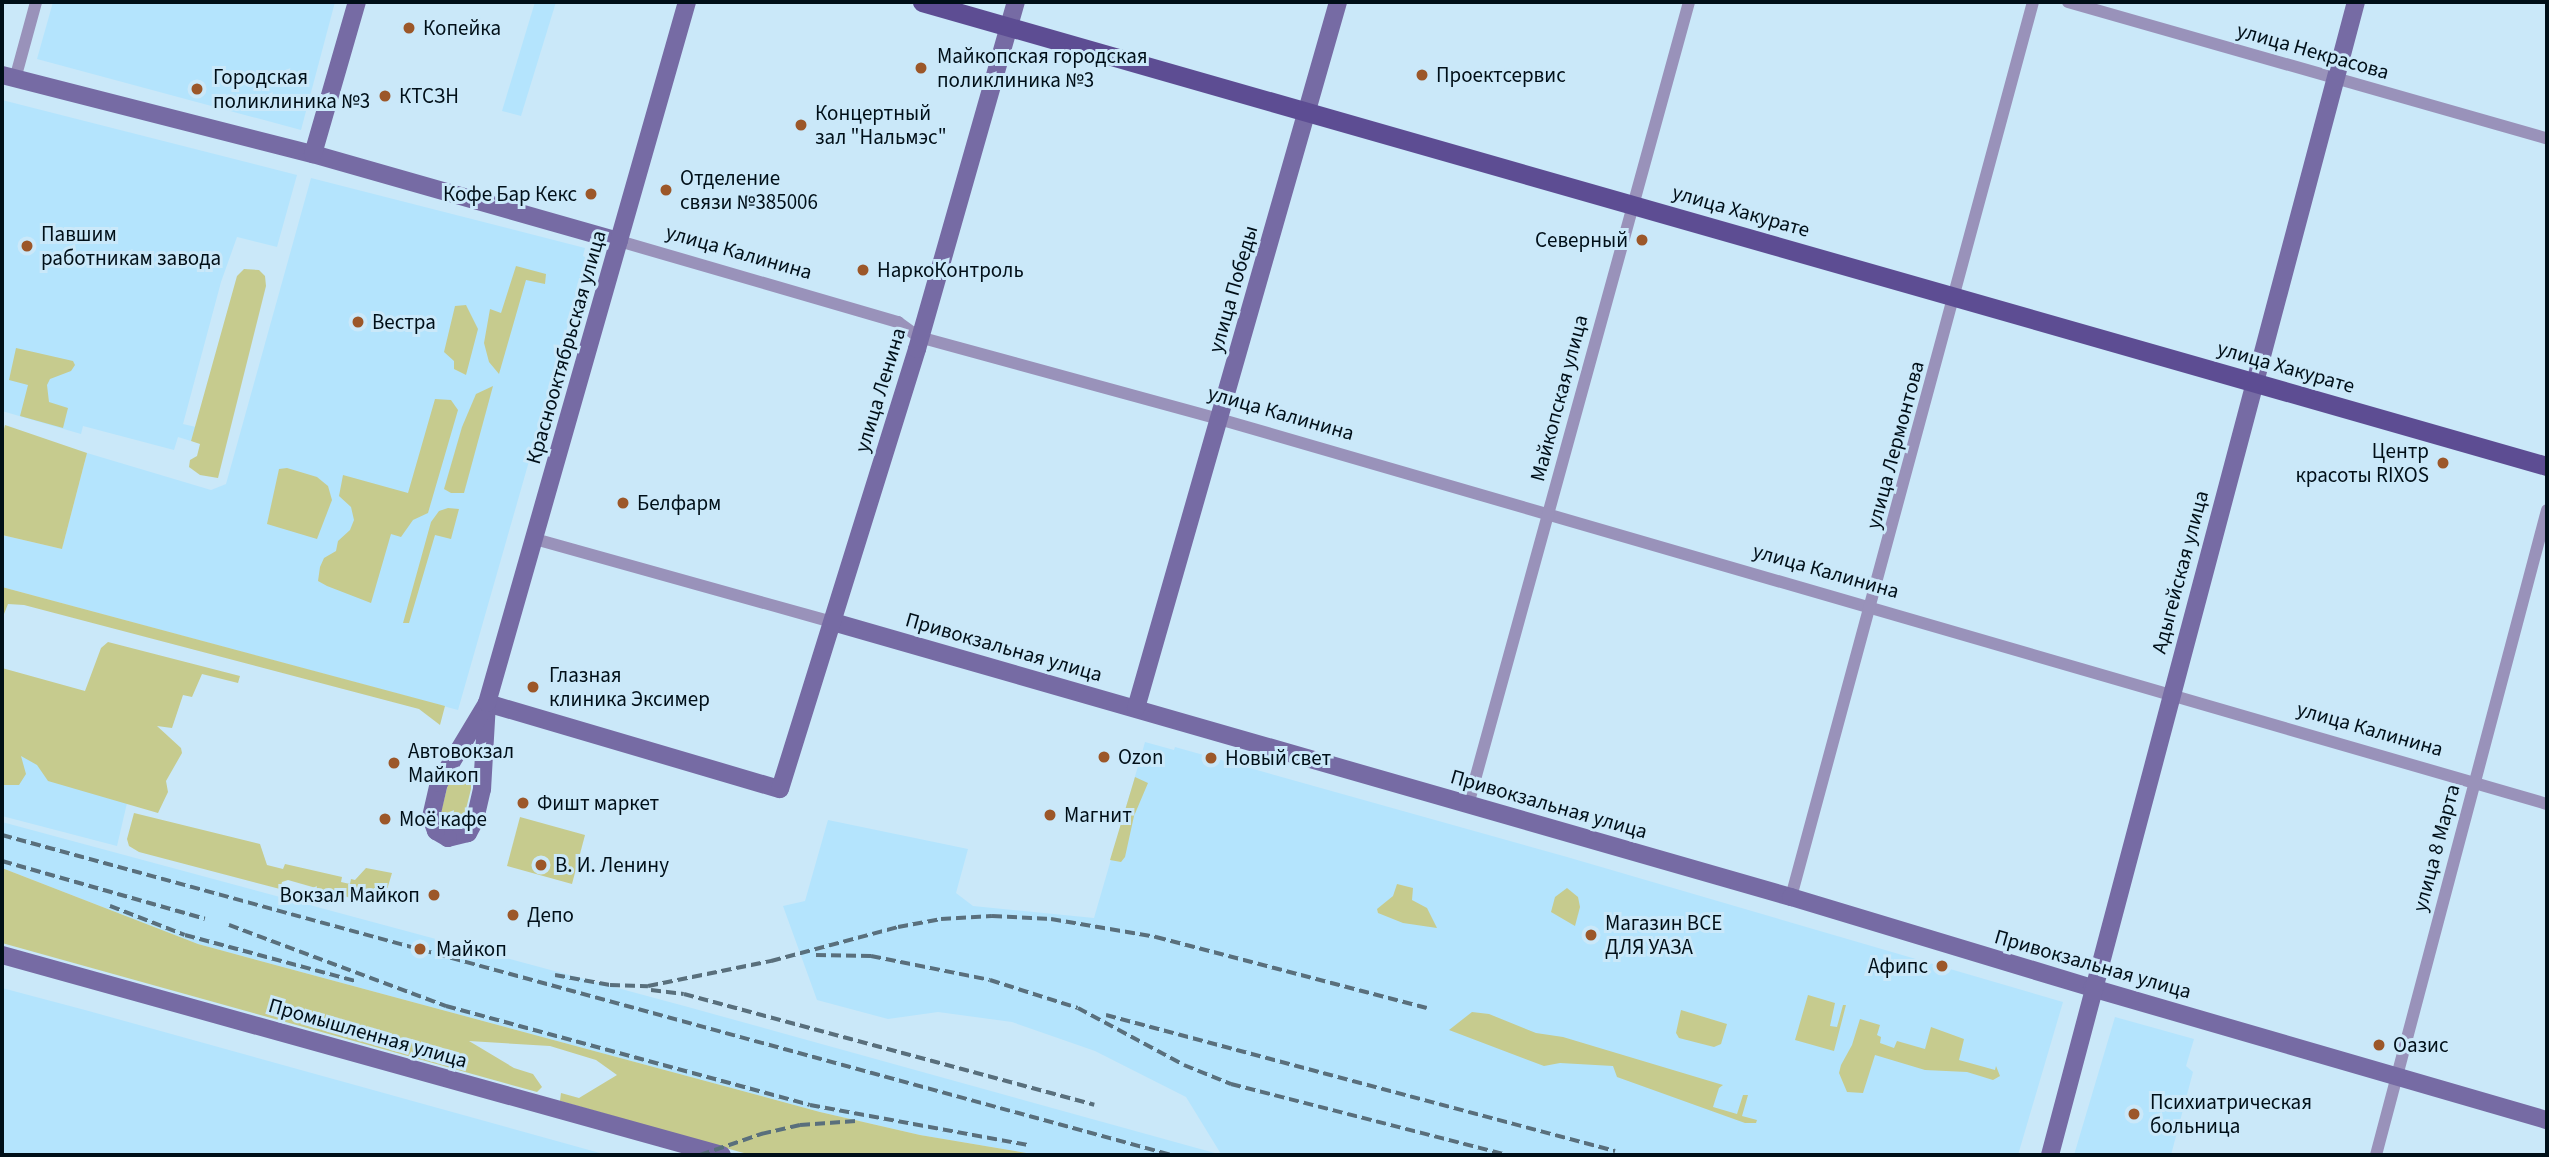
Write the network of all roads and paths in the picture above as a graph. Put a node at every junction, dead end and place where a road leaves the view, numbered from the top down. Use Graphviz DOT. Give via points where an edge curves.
graph roads {
  1 [pos="36,2"];
  2 [pos="358,2"];
  3 [pos="687,2"];
  4 [pos="922,2"];
  5 [pos="1016,2"];
  6 [pos="1338,2"];
  7 [pos="1689,2"];
  8 [pos="2033,2"];
  9 [pos="2068,2"];
  10 [pos="2356,2"];
  11 [pos="1008,25"];
  12 [pos="8,77"];
  13 [pos="2336,77"];
  14 [pos="1307,109"];
  15 [pos="2547,138"];
  16 [pos="313,154"];
  17 [pos="1632,204"];
  18 [pos="619,241"];
  19 [pos="1956,295"];
  20 [pos="919,337"];
  21 [pos="2254,382"];
  22 [pos="1219,419"];
  23 [pos="2547,466"];
  24 [pos="2547,510"];
  25 [pos="1547,514"];
  26 [pos="536,539"];
  27 [pos="1870,607"];
  28 [pos="833,622"];
  29 [pos="2171,694"];
  30 [pos="486,704"];
  31 [pos="1136,708"];
  32 [pos="444,774"];
  33 [pos="481,782"];
  34 [pos="2472,783"];
  35 [pos="2547,804"];
  36 [pos="1468,805"];
  37 [pos="1791,897"];
  38 [pos="2,955"];
  39 [pos="2092,988"];
  40 [pos="2395,1076"];
  41 [pos="2547,1120"];
  42 [pos="722,1155"];
  43 [pos="2050,1155"];
  44 [pos="2376,1155"];
  1 -- 12 [label="street"];
  2 -- 16 [label="street"];
  3 -- 18 [label="street, Краснооктябрьская улица"];
  4 -- 11 [label="main road, улица Хакурате"];
  5 -- 11 [label="street, улица Ленина"];
  6 -- 14 [label="street, улица Победы"];
  7 -- 17 [label="street, Майкопская улица"];
  8 -- 19 [label="street, улица Лермонтова"];
  9 -- 13 [label="street, улица Некрасова"];
  10 -- 13 [label="street, Адыгейская улица"];
  11 -- 14 [label="main road, улица Хакурате"];
  11 -- 20 [label="street, улица Ленина"];
  12 -- 16 [label="street, улица Калинина"];
  13 -- 15 [label="street, улица Некрасова"];
  13 -- 21 [label="street, Адыгейская улица"];
  14 -- 17 [label="main road, улица Хакурате"];
  14 -- 22 [label="street, улица Победы"];
  16 -- 18 [label="street, улица Калинина"];
  17 -- 19 [label="main road, улица Хакурате"];
  17 -- 25 [label="street, Майкопская улица"];
  18 -- 20 [label="street, улица Калинина" via="898,322"];
  18 -- 26 [label="street, Краснооктябрьская улица"];
  19 -- 21 [label="main road, улица Хакурате"];
  19 -- 27 [label="street, улица Лермонтова"];
  20 -- 22 [label="street, улица Калинина"];
  20 -- 28 [label="street, улица Ленина"];
  21 -- 23 [label="main road, улица Хакурате"];
  21 -- 29 [label="street, Адыгейская улица"];
  22 -- 25 [label="street, улица Калинина"];
  22 -- 31 [label="street, улица Победы"];
  24 -- 34 [label="street, улица 8 Марта"];
  25 -- 27 [label="street, улица Калинина"];
  25 -- 36 [label="street, Майкопская улица"];
  26 -- 28 [label="street, Привокзальная улица"];
  26 -- 30 [label="street, Краснооктябрьская улица"];
  27 -- 29 [label="street, улица Калинина"];
  27 -- 37 [label="street, улица Лермонтова"];
  28 -- 30 [label="street, улица Ленина" via="780,789"];
  28 -- 31 [label="street, Привокзальная улица"];
  29 -- 34 [label="street, улица Калинина"];
  29 -- 39 [label="street, Адыгейская улица"];
  30 -- 32 [label="street"];
  30 -- 33 [label="street"];
  31 -- 36 [label="street, Привокзальная улица"];
  32 -- 33 [label="street" via="466,767"];
  32 -- 33 [label="street" via="431,817 436,831 448,838 462,836 472,827"];
  34 -- 35 [label="street, улица Калинина"];
  34 -- 40 [label="street, улица 8 Марта"];
  36 -- 37 [label="street, Привокзальная улица"];
  37 -- 39 [label="street, Привокзальная улица"];
  38 -- 42 [label="street, Промышленная улица"];
  39 -- 40 [label="street, Привокзальная улица"];
  39 -- 43 [label="street, Адыгейская улица"];
  40 -- 41 [label="street, Привокзальная улица"];
  40 -- 44 [label="street, улица 8 Марта"];
}
